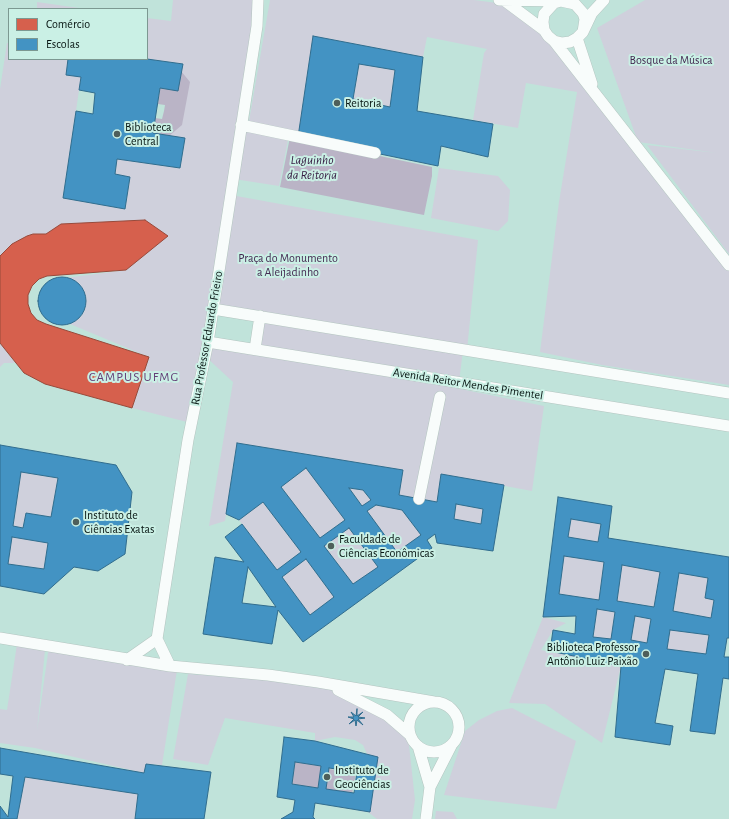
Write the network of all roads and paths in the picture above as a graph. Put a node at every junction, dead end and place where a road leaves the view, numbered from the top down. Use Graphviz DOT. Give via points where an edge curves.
graph roads {
  1 [pos="258,0"];
  2 [pos="502,0"];
  3 [pos="604,0"];
  4 [pos="562,1"];
  5 [pos="579,2"];
  6 [pos="544,30"];
  7 [pos="580,35"];
  8 [pos="554,41"];
  9 [pos="598,98"];
  10 [pos="241,126"];
  11 [pos="375,154"];
  12 [pos="729,265"];
  13 [pos="213,309"];
  14 [pos="260,316"];
  15 [pos="208,342"];
  16 [pos="255,349"];
  17 [pos="729,392"];
  18 [pos="440,397"];
  19 [pos="729,426"];
  20 [pos="419,499"];
  21 [pos="0,638"];
  22 [pos="156,639"];
  23 [pos="127,660"];
  24 [pos="170,666"];
  25 [pos="326,684"];
  26 [pos="434,702"];
  27 [pos="409,734"];
  28 [pos="418,746"];
  29 [pos="452,746"];
  30 [pos="430,787"];
  31 [pos="426,819"];
  1 -- 10 [label="street, Rua Professor Eduardo Frieiro" via="257,26"];
  2 -- 4 [label="street"];
  2 -- 6 [label="street"];
  3 -- 7 [label="street"];
  4 -- 5 [label="street"];
  4 -- 6 [label="street" via="554,3 544,14"];
  5 -- 7 [label="street" via="585,19"];
  6 -- 8 [label="street"];
  7 -- 8 [label="street" via="570,42"];
  7 -- 9 [label="street" via="581,55"];
  8 -- 9 [label="street"];
  9 -- 12 [label="street"];
  10 -- 11 [label="street"];
  10 -- 13 [label="street, Rua Professor Eduardo Frieiro"];
  13 -- 14 [label="street"];
  13 -- 15 [label="street, Rua Professor Eduardo Frieiro"];
  14 -- 16 [label="street"];
  14 -- 17 [label="street"];
  15 -- 16 [label="street, Avenida Reitor Mendes Pimentel"];
  15 -- 22 [label="street, Rua Professor Eduardo Frieiro" via="188,440"];
  16 -- 19 [label="street, Avenida Reitor Mendes Pimentel"];
  18 -- 20 [label="street"];
  21 -- 23 [label="street"];
  22 -- 23 [label="street"];
  22 -- 24 [label="street"];
  23 -- 24 [label="street"];
  24 -- 25 [label="street" via="268,675"];
  25 -- 26 [label="street"];
  25 -- 27 [label="street" via="377,708"];
  26 -- 27 [label="street" via="426,704 414,713 410,720"];
  26 -- 29 [label="street" via="447,706 457,717 459,731"];
  27 -- 28 [label="street"];
  28 -- 29 [label="street" via="431,752 439,752"];
  28 -- 30 [label="street"];
  29 -- 30 [label="street"];
  30 -- 31 [label="street"];
}
